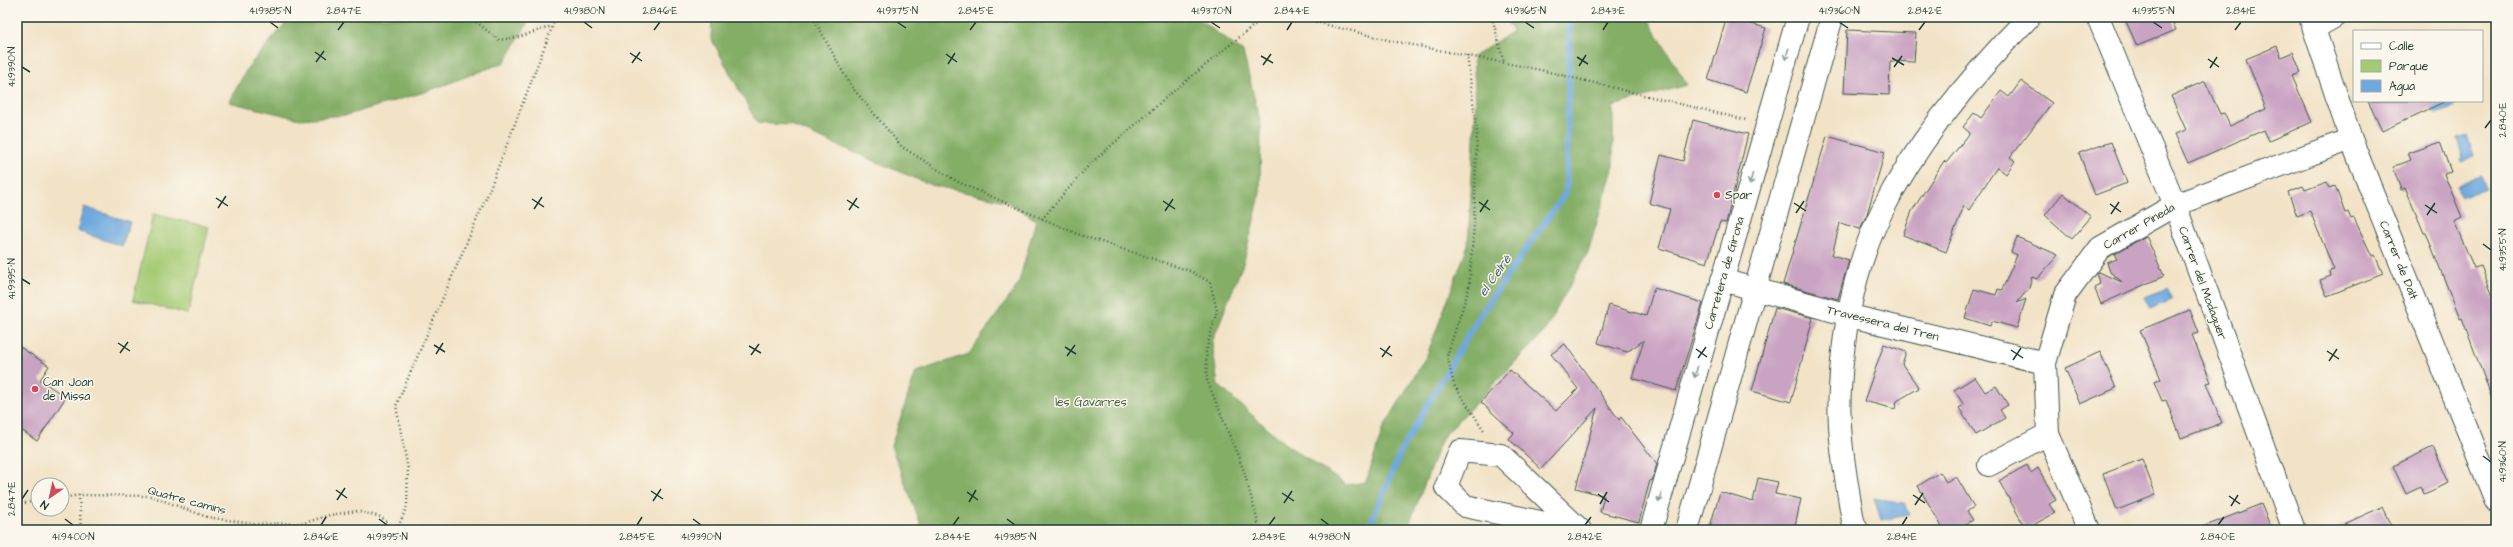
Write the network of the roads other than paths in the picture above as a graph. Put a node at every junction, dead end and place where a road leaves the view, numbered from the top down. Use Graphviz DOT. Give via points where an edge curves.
graph roads {
  1 [pos="1798,17"];
  2 [pos="1832,17"];
  3 [pos="2029,17"];
  4 [pos="2098,17"];
  5 [pos="2334,17"];
  6 [pos="2312,23"];
  7 [pos="2351,138"];
  8 [pos="2175,205"];
  9 [pos="1722,280"];
  10 [pos="1754,288"];
  11 [pos="1848,315"];
  12 [pos="2045,363"];
  13 [pos="2048,434"];
  14 [pos="1989,465"];
  15 [pos="2496,501"];
  16 [pos="1579,530"];
  17 [pos="1651,530"];
  18 [pos="1687,530"];
  19 [pos="1856,530"];
  20 [pos="2089,530"];
  21 [pos="2294,530"];
  1 -- 9 [label="street, Carretera de Girona, one-way"];
  2 -- 10 [label="street"];
  3 -- 11 [label="street" via="1989,58 1914,156 1882,212 1862,261"];
  4 -- 8 [label="street, Carrer del Modaguer"];
  5 -- 6 [label="street"];
  6 -- 7 [label="street, Carrer de Dalt"];
  7 -- 8 [label="street, Carrer Pineda"];
  7 -- 15 [label="street, Carrer de Dalt"];
  8 -- 12 [label="street, Carrer Pineda" via="2100,248 2065,295"];
  8 -- 21 [label="street, Carrer del Modaguer"];
  9 -- 10 [label="street, Travessera del Tren"];
  9 -- 17 [label="street, Carretera de Girona, one-way"];
  10 -- 11 [label="street, Travessera del Tren"];
  10 -- 18 [label="street"];
  11 -- 12 [label="street, Travessera del Tren"];
  11 -- 19 [label="street" via="1840,390 1843,456"];
  12 -- 13 [label="street, Carrer Pineda"];
  13 -- 14 [label="street"];
  13 -- 20 [label="street, Carrer Pineda"];
  16 -- 16 [label="street" via="1465,506 1446,488 1460,451 1501,455"];
}
